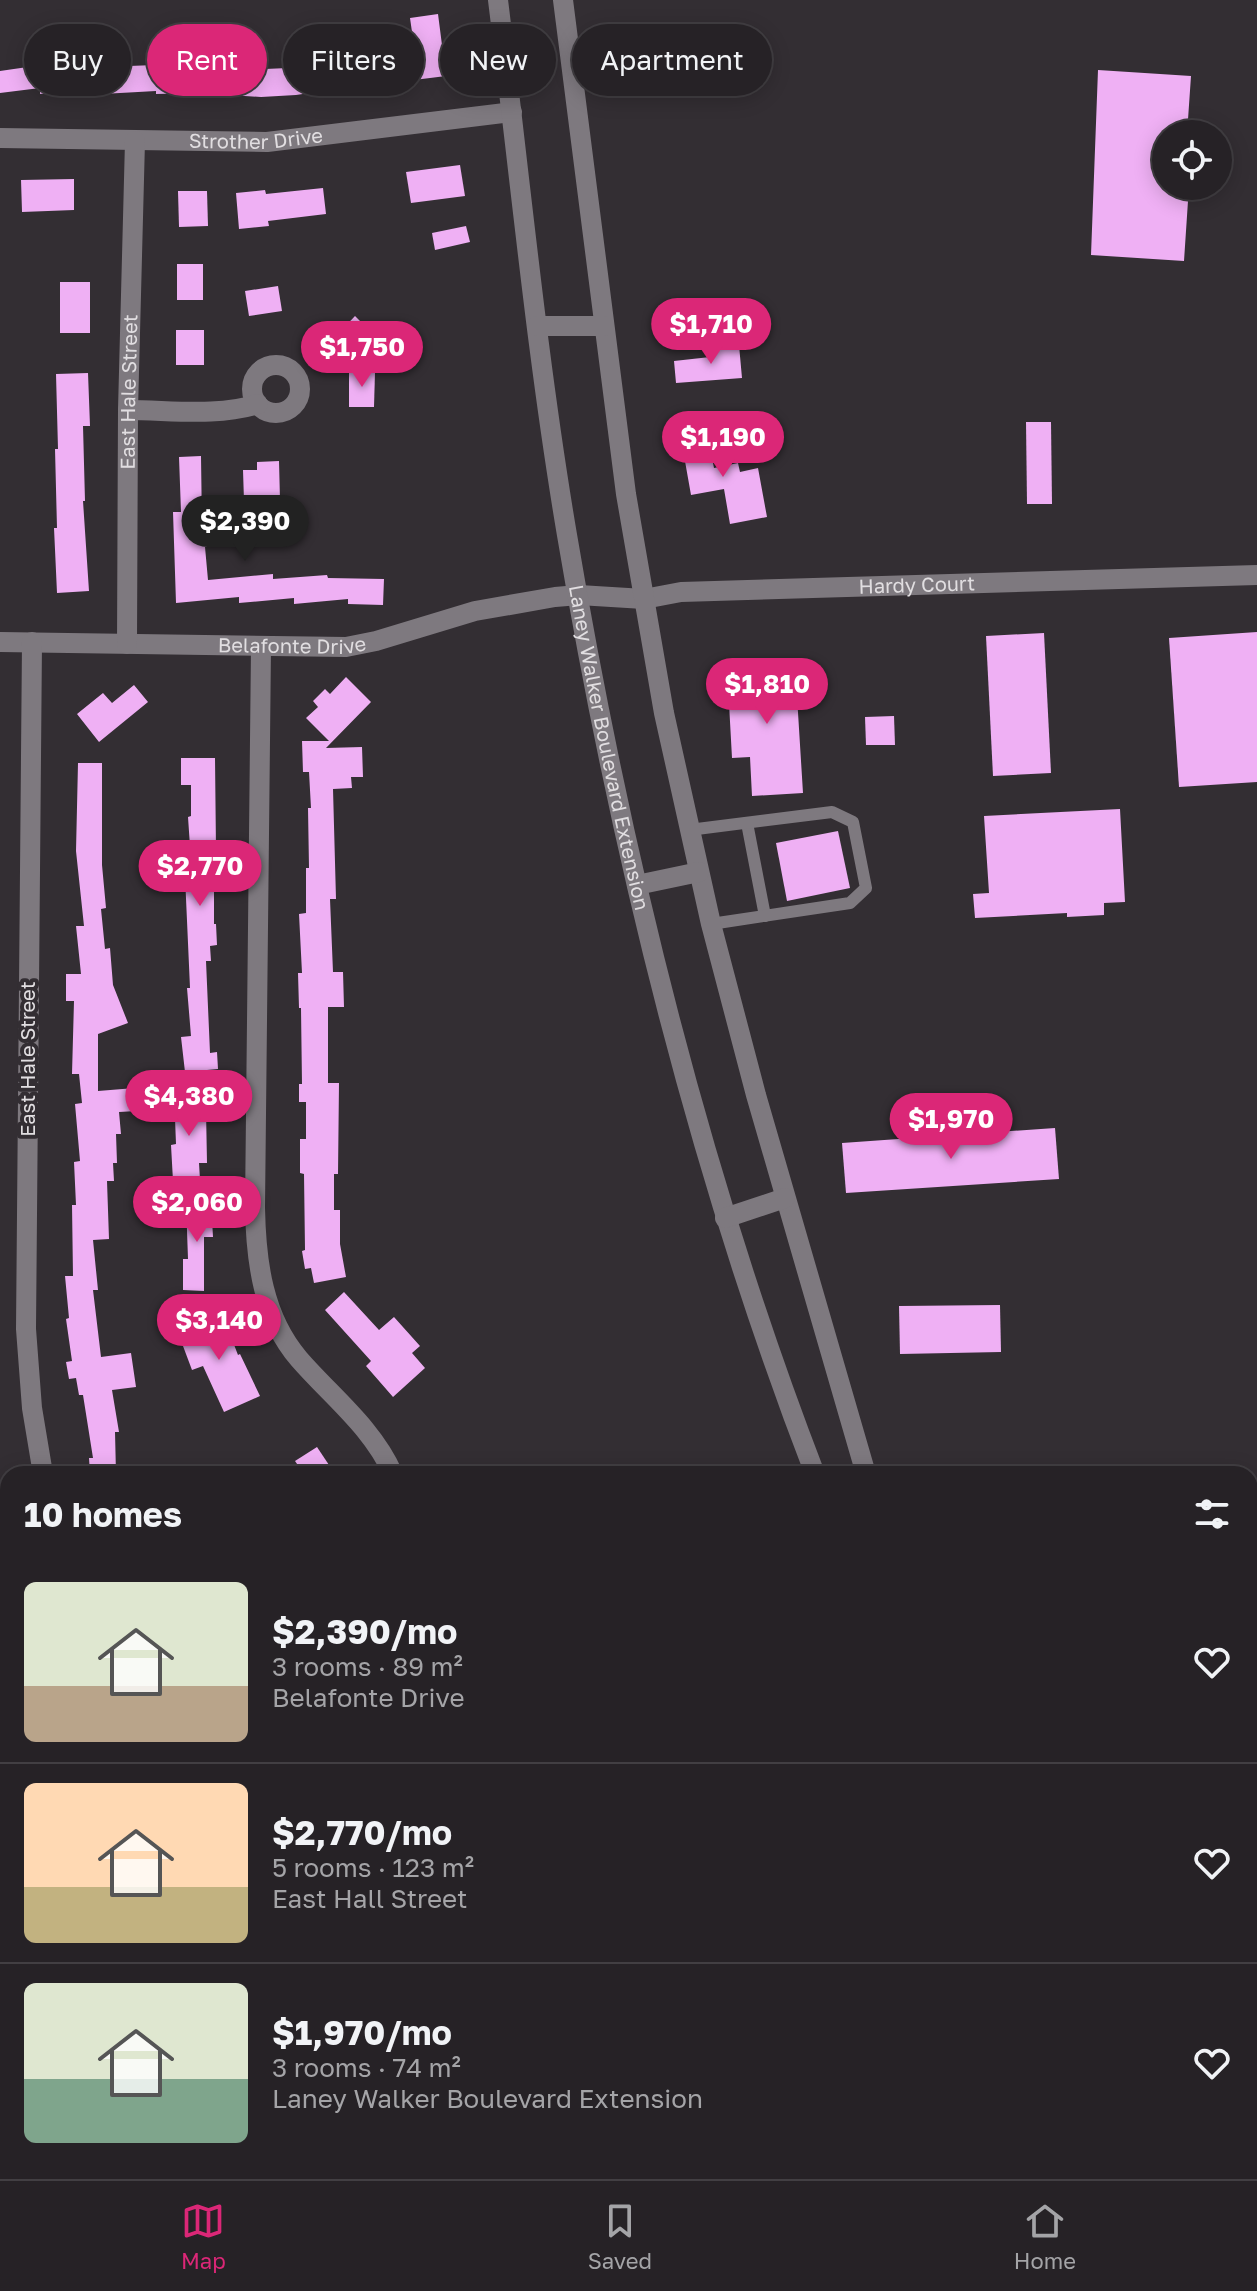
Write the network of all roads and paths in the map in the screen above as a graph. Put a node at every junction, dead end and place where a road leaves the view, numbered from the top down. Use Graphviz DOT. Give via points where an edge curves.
graph roads {
  1 [pos="498,0"];
  2 [pos="563,0"];
  3 [pos="512,112"];
  4 [pos="0,138"];
  5 [pos="135,141"];
  6 [pos="537,326"];
  7 [pos="604,326"];
  8 [pos="258,404"];
  9 [pos="128,410"];
  10 [pos="1257,575"];
  11 [pos="579,595"];
  12 [pos="644,599"];
  13 [pos="0,642"];
  14 [pos="32,642"];
  15 [pos="127,644"];
  16 [pos="261,647"];
  17 [pos="747,823"];
  18 [pos="689,830"];
  19 [pos="699,872"];
  20 [pos="637,885"];
  21 [pos="765,916"];
  22 [pos="711,924"];
  23 [pos="785,1198"];
  24 [pos="725,1218"];
  25 [pos="42,1466"];
  26 [pos="389,1466"];
  27 [pos="812,1466"];
  28 [pos="864,1466"];
  1 -- 3 [label="street, Laney Walker Boulevard Extension"];
  2 -- 7 [label="street"];
  3 -- 5 [label="street, Strother Drive" via="276,141"];
  3 -- 6 [label="street, Laney Walker Boulevard Extension"];
  4 -- 5 [label="street, Strother Drive"];
  5 -- 9 [label="street, East Hale Street"];
  6 -- 7 [label="street"];
  6 -- 11 [label="street, Laney Walker Boulevard Extension"];
  7 -- 12 [label="street"];
  8 -- 9 [label="street" via="209,411"];
  9 -- 15 [label="street, East Hale Street"];
  10 -- 12 [label="street, Hardy Court" via="681,592"];
  11 -- 12 [label="street, Hardy Court"];
  11 -- 16 [label="street, Belafonte Drive" via="475,611 346,647"];
  11 -- 20 [label="street, Laney Walker Boulevard Extension"];
  12 -- 18 [label="street"];
  13 -- 14 [label="street, Belafonte Drive"];
  14 -- 15 [label="street, Belafonte Drive"];
  14 -- 25 [label="street, East Hale Street" via="26,1329"];
  15 -- 16 [label="street, Belafonte Drive"];
  16 -- 26 [label="street" via="258,1269 284,1337 378,1444"];
  17 -- 18 [label="lane"];
  17 -- 21 [label="lane"];
  17 -- 21 [label="lane" via="832,812 853,822 866,888 850,903"];
  18 -- 19 [label="street"];
  19 -- 20 [label="street"];
  19 -- 22 [label="street"];
  20 -- 24 [label="street, Laney Walker Boulevard Extension"];
  21 -- 22 [label="lane"];
  22 -- 23 [label="street"];
  23 -- 24 [label="street"];
  23 -- 28 [label="street"];
  24 -- 27 [label="street, Laney Walker Boulevard Extension"];
}
